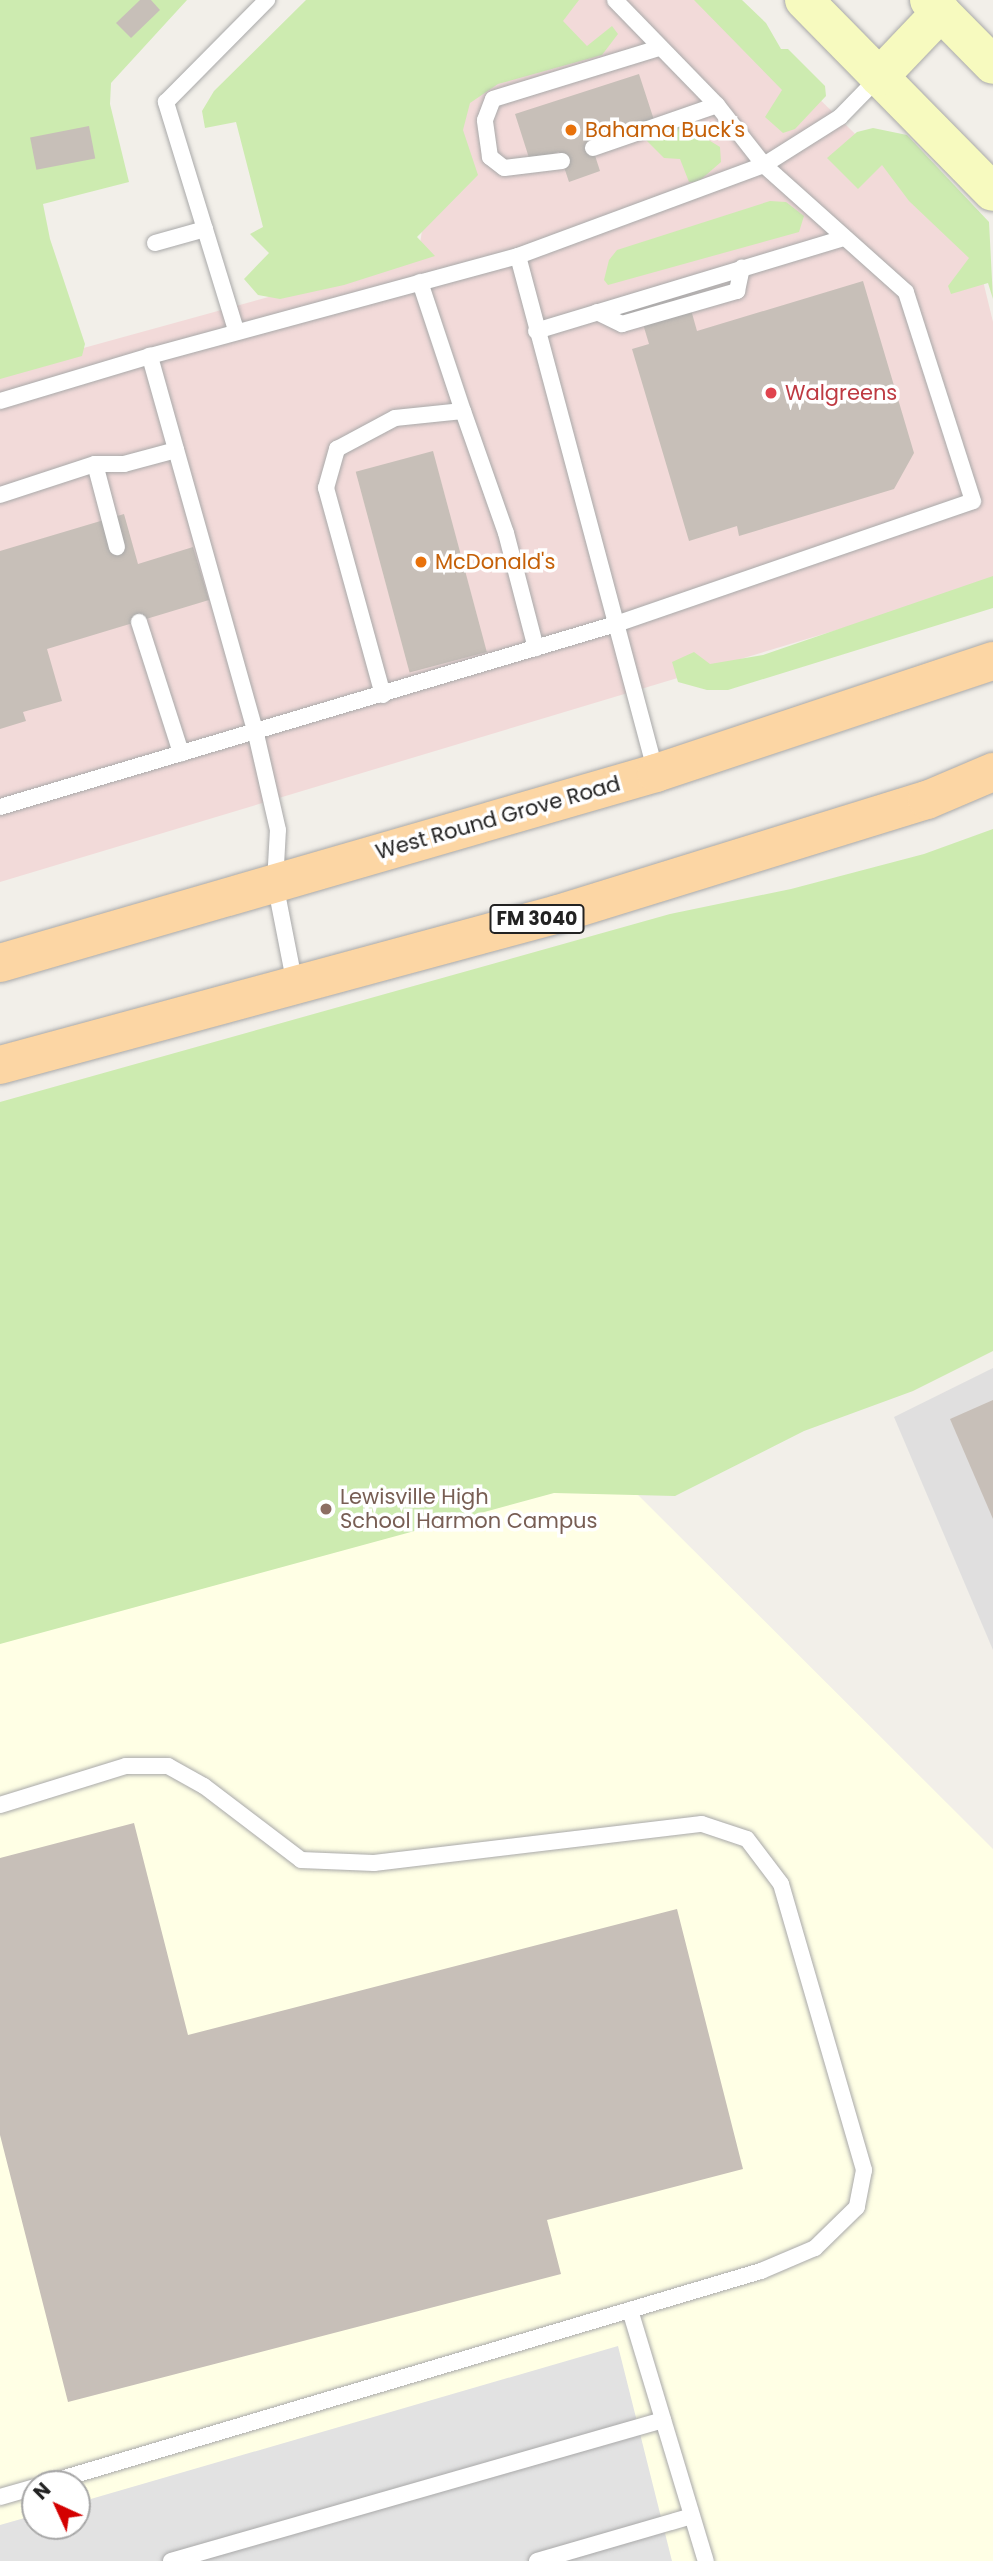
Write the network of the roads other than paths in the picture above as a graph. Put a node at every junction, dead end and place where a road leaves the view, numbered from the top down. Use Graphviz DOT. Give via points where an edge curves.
graph roads {
  1 [pos="267,0"];
  2 [pos="615,0"];
  3 [pos="804,0"];
  4 [pos="941,4"];
  5 [pos="659,48"];
  6 [pos="993,65"];
  7 [pos="879,76"];
  8 [pos="717,105"];
  9 [pos="593,148"];
  10 [pos="562,161"];
  11 [pos="764,165"];
  12 [pos="993,192"];
  13 [pos="205,229"];
  14 [pos="844,238"];
  15 [pos="155,243"];
  16 [pos="518,256"];
  17 [pos="421,282"];
  18 [pos="236,330"];
  19 [pos="536,331"];
  20 [pos="150,356"];
  21 [pos="0,401"];
  22 [pos="463,411"];
  23 [pos="176,450"];
  24 [pos="95,464"];
  25 [pos="0,495"];
  26 [pos="117,547"];
  27 [pos="139,622"];
  28 [pos="619,623"];
  29 [pos="536,648"];
  30 [pos="993,661"];
  31 [pos="383,695"];
  32 [pos="256,734"];
  33 [pos="181,753"];
  34 [pos="993,772"];
  35 [pos="656,773"];
  36 [pos="0,807"];
  37 [pos="275,883"];
  38 [pos="0,963"];
  39 [pos="295,985"];
  40 [pos="0,1065"];
  41 [pos="0,1805"];
  42 [pos="630,2310"];
  43 [pos="663,2420"];
  44 [pos="91,2470"];
  45 [pos="21,2491"];
  46 [pos="0,2497"];
  47 [pos="692,2516"];
  48 [pos="171,2561"];
  49 [pos="537,2561"];
  50 [pos="706,2561"];
  1 -- 13 [label="lane" via="166,102"];
  2 -- 5 [label="lane"];
  3 -- 7 [label="main road"];
  4 -- 6 [label="main road"];
  4 -- 7 [label="main road"];
  5 -- 8 [label="lane"];
  5 -- 10 [label="lane" via="493,99 485,120 491,157 504,168"];
  7 -- 11 [label="lane" via="840,117"];
  7 -- 12 [label="main road"];
  8 -- 9 [label="lane"];
  8 -- 11 [label="lane"];
  11 -- 14 [label="lane"];
  11 -- 16 [label="lane"];
  13 -- 15 [label="lane"];
  13 -- 18 [label="lane"];
  14 -- 19 [label="lane"];
  14 -- 28 [label="lane" via="906,292 972,501"];
  16 -- 17 [label="lane"];
  16 -- 19 [label="lane"];
  17 -- 18 [label="lane"];
  17 -- 22 [label="lane"];
  18 -- 20 [label="lane"];
  19 -- 28 [label="lane"];
  20 -- 21 [label="lane"];
  20 -- 23 [label="lane"];
  22 -- 29 [label="lane" via="506,533"];
  22 -- 31 [label="lane" via="395,418 360,433 337,449 326,488"];
  23 -- 24 [label="lane" via="124,464"];
  23 -- 32 [label="lane"];
  24 -- 25 [label="lane"];
  24 -- 26 [label="lane"];
  27 -- 33 [label="lane"];
  28 -- 29 [label="lane"];
  28 -- 35 [label="lane"];
  29 -- 31 [label="lane"];
  30 -- 35 [label="main road, West Round Grove Road"];
  31 -- 32 [label="lane"];
  32 -- 33 [label="lane"];
  32 -- 37 [label="lane" via="278,830"];
  33 -- 36 [label="lane"];
  34 -- 39 [label="main road, FM 3040" via="927,800 558,914"];
  35 -- 37 [label="main road, West Round Grove Road"];
  37 -- 38 [label="main road, West Round Grove Road"];
  37 -- 39 [label="lane"];
  39 -- 40 [label="main road, FM 3040"];
  41 -- 42 [label="lane" via="126,1766 168,1766 204,1786 301,1860 374,1863 702,1824 747,1839 781,1884 864,2170 857,2207 815,2248 761,2271"];
  42 -- 43 [label="lane"];
  42 -- 44 [label="lane"];
  43 -- 47 [label="lane"];
  43 -- 48 [label="lane"];
  45 -- 46 [label="lane"];
  47 -- 49 [label="lane"];
  47 -- 50 [label="lane"];
}
